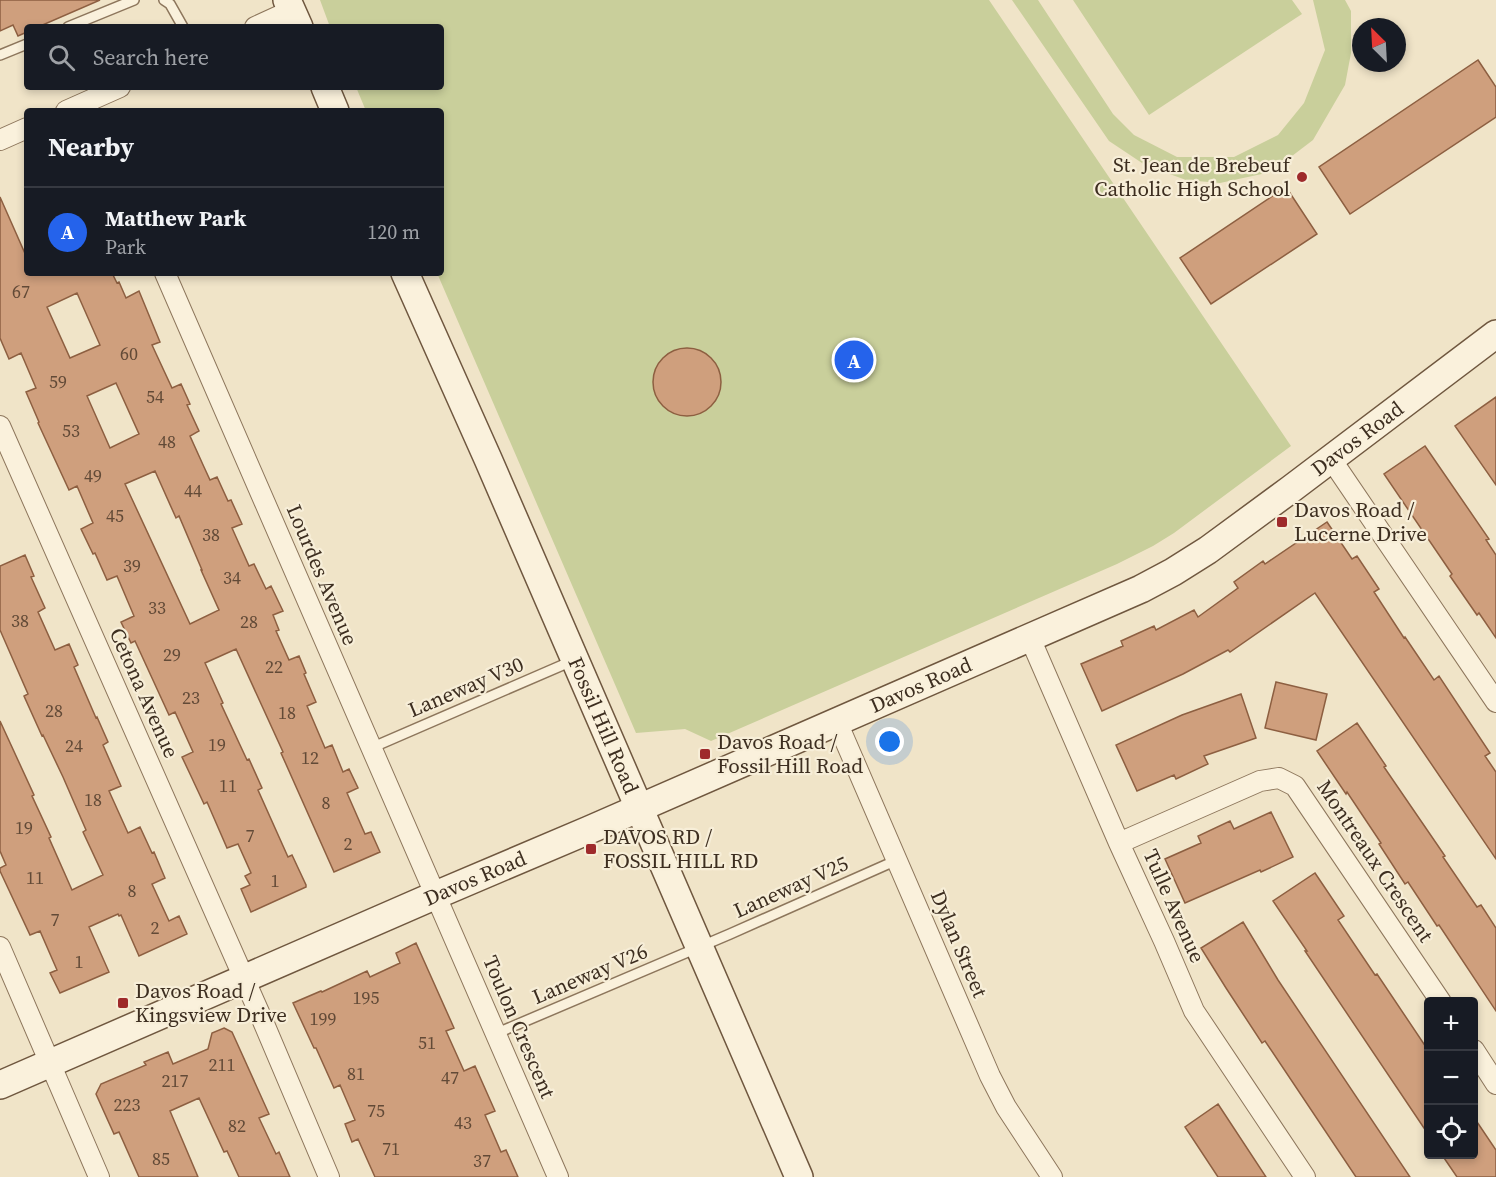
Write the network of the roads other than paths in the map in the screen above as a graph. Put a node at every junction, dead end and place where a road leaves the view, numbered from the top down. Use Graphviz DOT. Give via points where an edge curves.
graph roads {
  1 [pos="134,0"];
  2 [pos="164,0"];
  3 [pos="293,12"];
  4 [pos="75,24"];
  5 [pos="181,24"];
  6 [pos="263,24"];
  7 [pos="24,45"];
  8 [pos="0,55"];
  9 [pos="116,90"];
  10 [pos="326,90"];
  11 [pos="93,106"];
  12 [pos="334,108"];
  13 [pos="24,129"];
  14 [pos="0,140"];
  15 [pos="166,276"];
  16 [pos="406,276"];
  17 [pos="1496,335"];
  18 [pos="0,426"];
  19 [pos="1331,459"];
  20 [pos="1030,638"];
  21 [pos="575,660"];
  22 [pos="1496,702"];
  23 [pos="837,722"];
  24 [pos="371,748"];
  25 [pos="639,808"];
  26 [pos="1119,843"];
  27 [pos="897,860"];
  28 [pos="436,895"];
  29 [pos="0,947"];
  30 [pos="699,947"];
  31 [pos="244,979"];
  32 [pos="1438,997"];
  33 [pos="495,1034"];
  34 [pos="1474,1051"];
  35 [pos="51,1063"];
  36 [pos="1496,1084"];
  37 [pos="0,1085"];
  38 [pos="99,1177"];
  39 [pos="329,1177"];
  40 [pos="558,1177"];
  41 [pos="799,1177"];
  42 [pos="1052,1177"];
  43 [pos="1305,1177"];
  1 -- 4 [label="lane"];
  2 -- 5 [label="lane"];
  3 -- 6 [label="street"];
  7 -- 8 [label="lane"];
  9 -- 11 [label="street"];
  10 -- 12 [label="street"];
  13 -- 14 [label="street"];
  15 -- 24 [label="street, Lourdes Avenue"];
  16 -- 21 [label="street, Fossil Hill Road"];
  17 -- 19 [label="street, Davos Road"];
  18 -- 31 [label="street, Cetona Avenue"];
  19 -- 20 [label="street, Davos Road" via="1173,573"];
  19 -- 22 [label="street"];
  20 -- 23 [label="street, Davos Road"];
  20 -- 26 [label="street, Tulle Avenue"];
  21 -- 24 [label="lane, Laneway V30"];
  21 -- 25 [label="street, Fossil Hill Road"];
  23 -- 25 [label="street, Davos Road"];
  23 -- 27 [label="street, Dylan Street"];
  24 -- 28 [label="street, Lourdes Avenue"];
  25 -- 28 [label="street, Davos Road"];
  25 -- 30 [label="street, Fossil Hill Road"];
  26 -- 32 [label="street, Montreaux Crescent" via="1260,781 1279,778 1295,786"];
  26 -- 43 [label="street, Tulle Avenue" via="1194,1011"];
  27 -- 30 [label="lane, Laneway V25"];
  27 -- 42 [label="street, Dylan Street" via="990,1076"];
  28 -- 31 [label="street, Davos Road"];
  28 -- 33 [label="street, Toulon Crescent"];
  29 -- 35 [label="street"];
  30 -- 33 [label="lane, Laneway V26"];
  30 -- 41 [label="street, Fossil Hill Road"];
  31 -- 35 [label="street, Davos Road"];
  31 -- 39 [label="street, Cetona Avenue"];
  33 -- 40 [label="street, Toulon Crescent"];
  34 -- 36 [label="street"];
  35 -- 37 [label="street, Davos Road"];
  35 -- 38 [label="street"];
}
